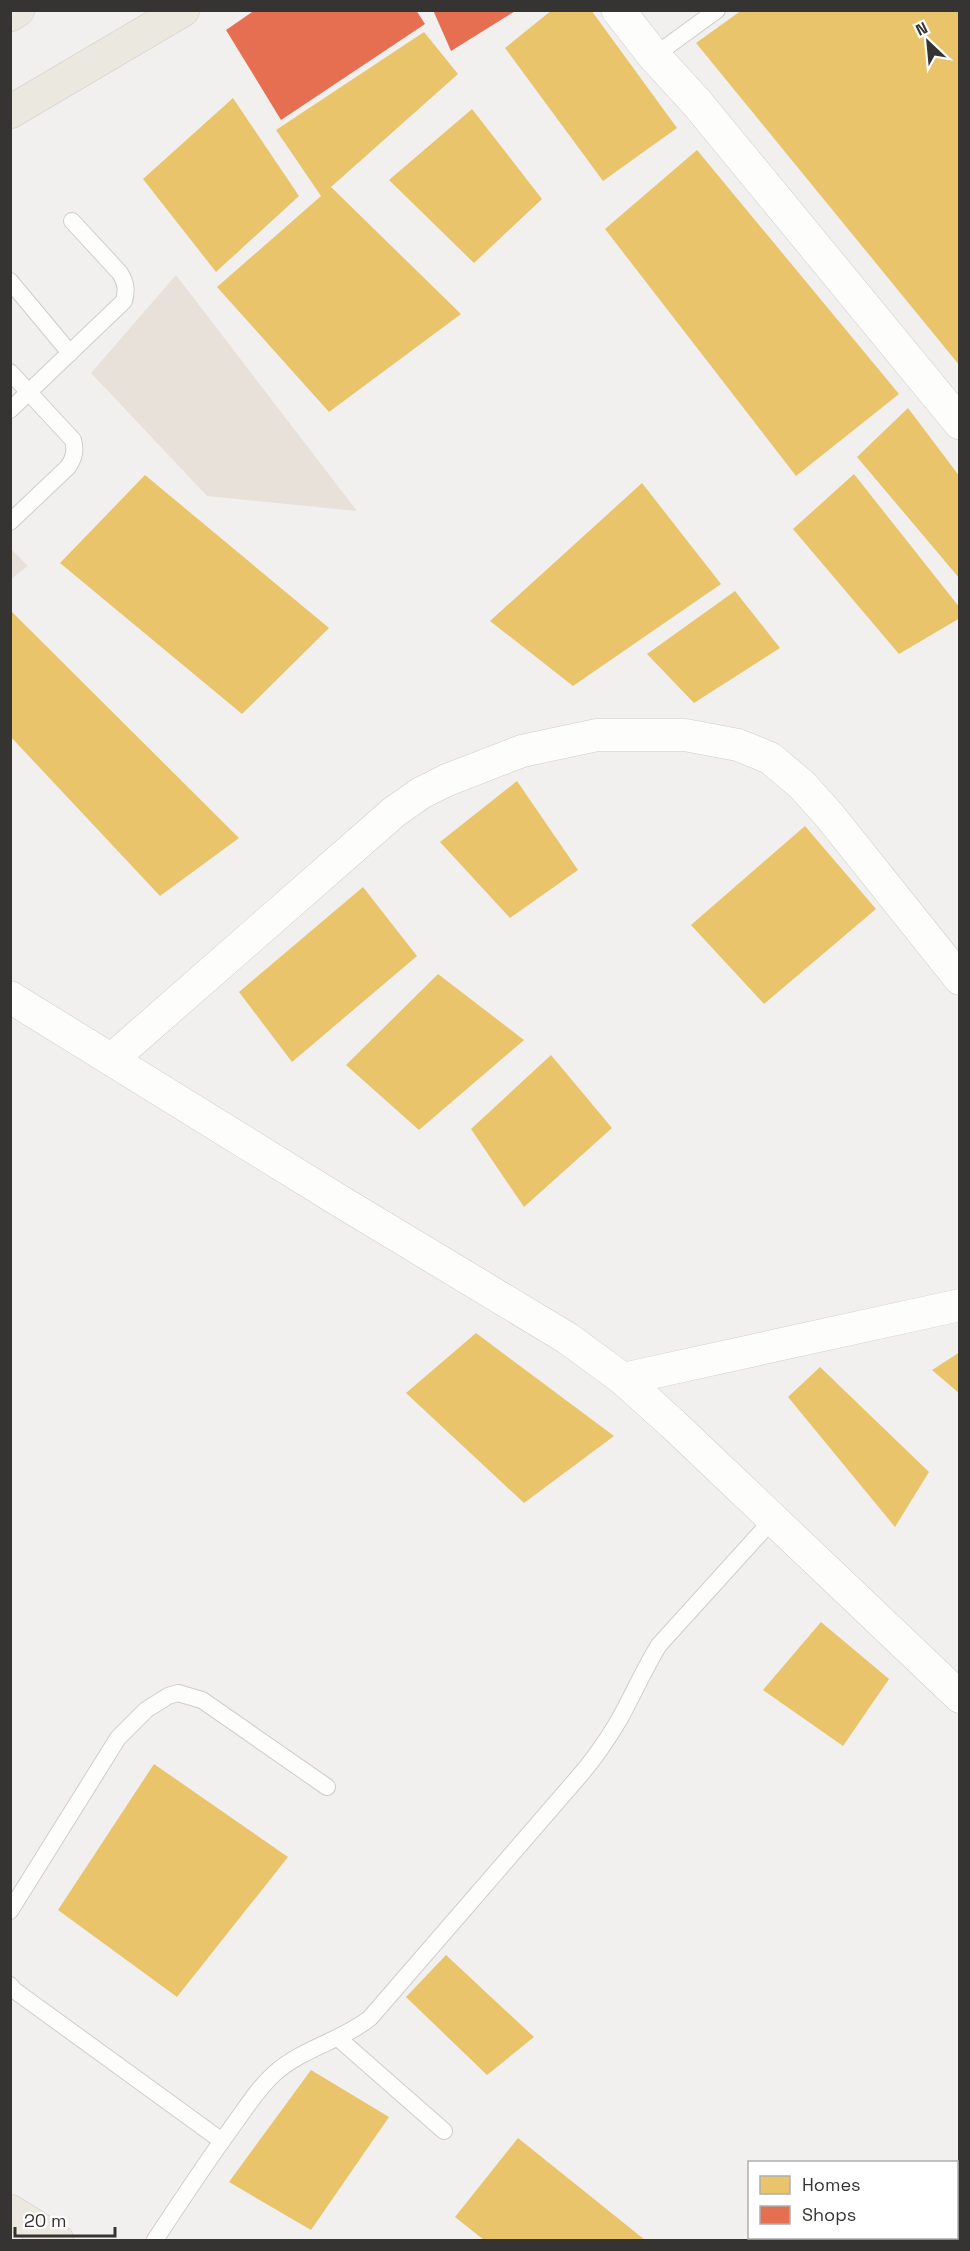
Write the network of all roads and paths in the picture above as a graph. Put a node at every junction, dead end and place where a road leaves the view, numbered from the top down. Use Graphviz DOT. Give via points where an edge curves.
graph roads {
  1 [pos="18,10"];
  2 [pos="183,10"];
  3 [pos="618,10"];
  4 [pos="717,10"];
  5 [pos="10,15"];
  6 [pos="654,56"];
  7 [pos="10,112"];
  8 [pos="72,221"];
  9 [pos="10,281"];
  10 [pos="70,353"];
  11 [pos="10,372"];
  12 [pos="30,392"];
  13 [pos="10,410"];
  14 [pos="960,423"];
  15 [pos="10,522"];
  16 [pos="960,979"];
  17 [pos="10,997"];
  18 [pos="112,1059"];
  19 [pos="960,1305"];
  20 [pos="623,1379"];
  21 [pos="774,1518"];
  22 [pos="960,1697"];
  23 [pos="327,1787"];
  24 [pos="10,1911"];
  25 [pos="10,1985"];
  26 [pos="338,2038"];
  27 [pos="444,2131"];
  28 [pos="222,2141"];
  29 [pos="10,2211"];
  30 [pos="57,2241"];
  31 [pos="155,2241"];
  1 -- 5 [label="main road"];
  2 -- 7 [label="main road"];
  3 -- 6 [label="street"];
  4 -- 6 [label="lane"];
  6 -- 14 [label="street"];
  8 -- 10 [label="lane" via="120,273 127,291 118,308"];
  9 -- 10 [label="lane"];
  10 -- 12 [label="lane"];
  11 -- 12 [label="lane"];
  12 -- 13 [label="lane"];
  12 -- 15 [label="lane" via="73,440 74,459"];
  16 -- 18 [label="street" via="829,814 770,758 738,745 685,735 597,735 522,751 421,793 394,812"];
  17 -- 18 [label="street"];
  18 -- 20 [label="street" via="567,1338"];
  19 -- 20 [label="street"];
  20 -- 21 [label="street"];
  21 -- 22 [label="street"];
  21 -- 26 [label="lane" via="659,1646 597,1755 382,2005 356,2029"];
  23 -- 24 [label="lane" via="202,1700 178,1694 168,1696 146,1710 118,1738"];
  25 -- 28 [label="lane"];
  26 -- 27 [label="lane"];
  26 -- 28 [label="lane" via="276,2072 261,2086"];
  28 -- 31 [label="lane"];
  29 -- 30 [label="main road"];
}
